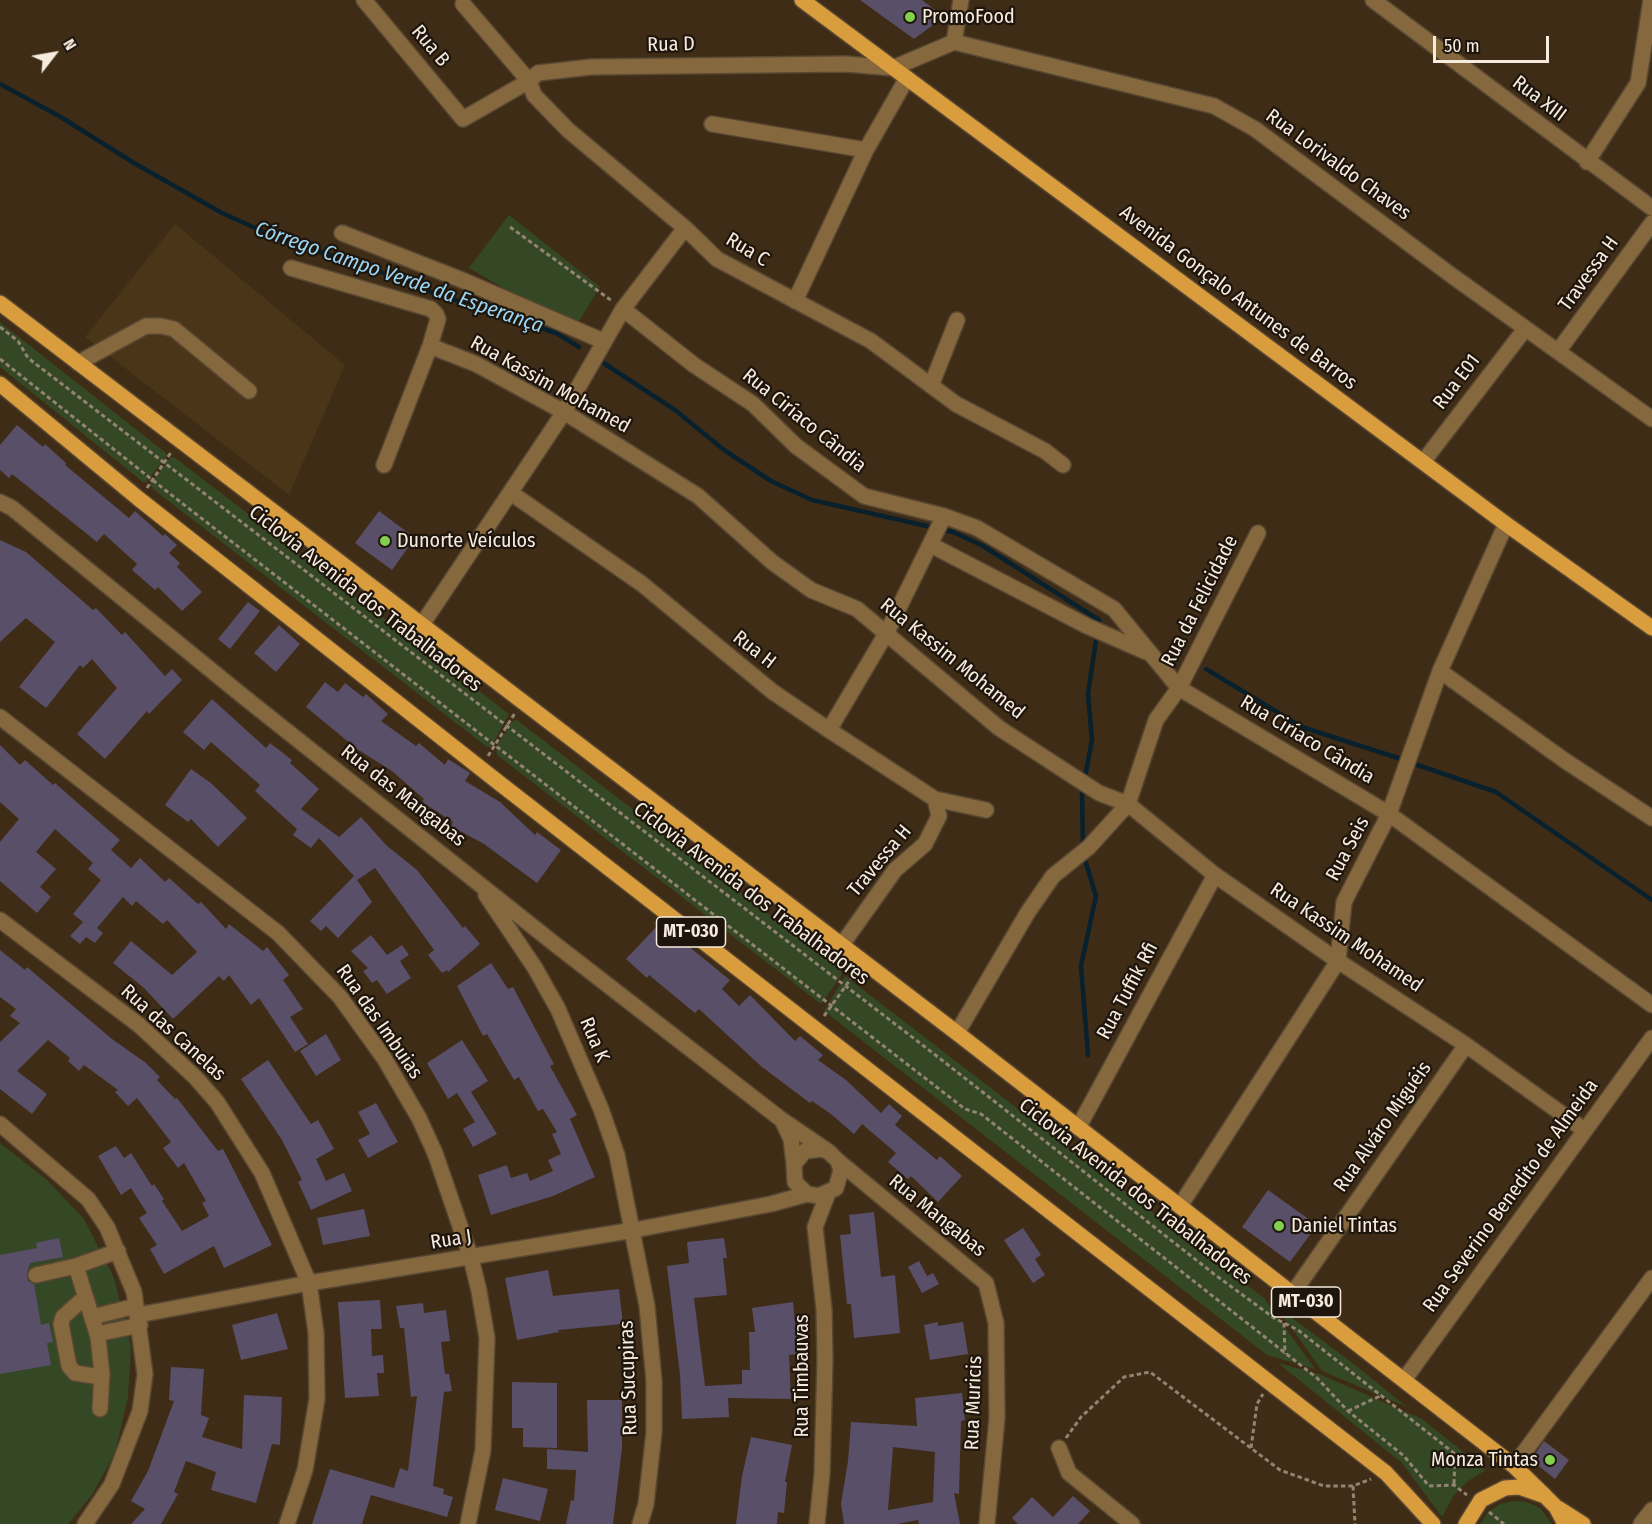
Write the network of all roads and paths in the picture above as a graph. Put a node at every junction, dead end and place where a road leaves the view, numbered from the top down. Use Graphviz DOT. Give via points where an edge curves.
graph roads {
  1 [pos="364,0"];
  2 [pos="802,0"];
  3 [pos="961,0"];
  4 [pos="1372,0"];
  5 [pos="1650,1"];
  6 [pos="463,4"];
  7 [pos="954,42"];
  8 [pos="893,68"];
  9 [pos="907,78"];
  10 [pos="529,81"];
  11 [pos="463,119"];
  12 [pos="712,124"];
  13 [pos="866,150"];
  14 [pos="1587,162"];
  15 [pos="1652,208"];
  16 [pos="1652,223"];
  17 [pos="510,227"];
  18 [pos="685,228"];
  19 [pos="342,233"];
  20 [pos="291,268"];
  21 [pos="795,301"];
  22 [pos="0,303"];
  23 [pos="623,309"];
  24 [pos="957,320"];
  25 [pos="0,327"];
  26 [pos="1525,329"];
  27 [pos="603,341"];
  28 [pos="430,346"];
  29 [pos="1559,350"];
  30 [pos="0,359"];
  31 [pos="78,363"];
  32 [pos="0,384"];
  33 [pos="932,386"];
  34 [pos="249,391"];
  35 [pos="564,412"];
  36 [pos="1652,419"];
  37 [pos="180,440"];
  38 [pos="1423,462"];
  39 [pos="164,463"];
  40 [pos="384,465"];
  41 [pos="1063,465"];
  42 [pos="152,480"];
  43 [pos="511,493"];
  44 [pos="139,499"];
  45 [pos="0,502"];
  46 [pos="1506,524"];
  47 [pos="938,528"];
  48 [pos="1258,533"];
  49 [pos="423,623"];
  50 [pos="1652,628"];
  51 [pos="887,632"];
  52 [pos="1149,653"];
  53 [pos="1440,671"];
  54 [pos="1179,688"];
  55 [pos="523,702"];
  56 [pos="0,717"];
  57 [pos="507,727"];
  58 [pos="829,730"];
  59 [pos="495,744"];
  60 [pos="480,768"];
  61 [pos="935,799"];
  62 [pos="1128,804"];
  63 [pos="986,810"];
  64 [pos="1389,814"];
  65 [pos="1652,818"];
  66 [pos="1215,874"];
  67 [pos="478,883"];
  68 [pos="0,920"];
  69 [pos="841,946"];
  70 [pos="862,961"];
  71 [pos="1338,961"];
  72 [pos="845,986"];
  73 [pos="832,1005"];
  74 [pos="1652,1005"];
  75 [pos="816,1028"];
  76 [pos="957,1033"];
  77 [pos="1652,1038"];
  78 [pos="1467,1045"];
  79 [pos="782,1120"];
  80 [pos="0,1124"];
  81 [pos="1078,1128"];
  82 [pos="1583,1129"];
  83 [pos="834,1156"];
  84 [pos="794,1169"];
  85 [pos="861,1183"];
  86 [pos="832,1191"];
  87 [pos="808,1195"];
  88 [pos="771,1204"];
  89 [pos="1180,1206"];
  90 [pos="815,1227"];
  91 [pos="634,1230"];
  92 [pos="118,1251"];
  93 [pos="471,1258"];
  94 [pos="76,1266"];
  95 [pos="36,1275"];
  96 [pos="1652,1278"];
  97 [pos="309,1283"];
  98 [pos="986,1283"];
  99 [pos="1293,1293"];
  100 [pos="85,1297"];
  101 [pos="138,1315"];
  102 [pos="92,1317"];
  103 [pos="1284,1323"];
  104 [pos="97,1334"];
  105 [pos="1285,1353"];
  106 [pos="101,1377"];
  107 [pos="1404,1380"];
  108 [pos="1271,1383"];
  109 [pos="1380,1396"];
  110 [pos="100,1409"];
  111 [pos="1348,1411"];
  112 [pos="1251,1448"];
  113 [pos="1059,1449"];
  114 [pos="1514,1466"];
  115 [pos="1386,1473"];
  116 [pos="1353,1486"];
  117 [pos="1401,1488"];
  118 [pos="1545,1496"];
  119 [pos="1556,1507"];
  120 [pos="1652,1510"];
  121 [pos="85,1524"];
  122 [pos="287,1524"];
  123 [pos="468,1524"];
  124 [pos="640,1524"];
  125 [pos="817,1524"];
  126 [pos="987,1524"];
  127 [pos="1132,1524"];
  128 [pos="1355,1524"];
  129 [pos="1417,1524"];
  130 [pos="1433,1524"];
  131 [pos="1466,1524"];
  132 [pos="1565,1524"];
  133 [pos="1583,1524"];
  134 [pos="1641,1524"];
  1 -- 11 [label="street, Rua B"];
  2 -- 8 [label="main road, Avenida Gonçalo Antunes de Barros"];
  3 -- 7 [label="street"];
  4 -- 14 [label="street, Rua XIII"];
  5 -- 14 [label="street" via="1638,83"];
  6 -- 10 [label="street, Rua C"];
  7 -- 8 [label="street"];
  7 -- 26 [label="street, Rua Lorivaldo Chaves" via="1214,106 1255,129"];
  8 -- 9 [label="main road, Avenida Gonçalo Antunes de Barros"];
  8 -- 10 [label="street, Rua D" via="846,64 591,67 538,73"];
  9 -- 13 [label="street"];
  9 -- 38 [label="main road, Avenida Gonçalo Antunes de Barros"];
  10 -- 11 [label="street, Rua D"];
  10 -- 18 [label="street, Rua C" via="534,95 568,130"];
  12 -- 13 [label="street"];
  13 -- 21 [label="street"];
  14 -- 15 [label="street, Rua XIII"];
  16 -- 29 [label="street, Travessa H"];
  17 -- 23 [label="path"];
  18 -- 21 [label="street, Rua C" via="717,259"];
  18 -- 23 [label="street"];
  19 -- 27 [label="street"];
  20 -- 28 [label="street" via="431,309 438,319"];
  21 -- 33 [label="street, Rua C" via="871,341"];
  22 -- 31 [label="main road, MT-030"];
  23 -- 27 [label="street"];
  23 -- 47 [label="street, Rua Ciríaco Cândia" via="694,365 753,404 796,446 864,496"];
  24 -- 33 [label="street"];
  25 -- 39 [label="path, Ciclovia Avenida dos Trabalhadores" via="18,341 28,358"];
  26 -- 29 [label="street, Rua Lorivaldo Chaves"];
  26 -- 38 [label="street, Rua E01"];
  27 -- 35 [label="street"];
  28 -- 35 [label="street, Rua Kassim Mohamed" via="476,364"];
  28 -- 40 [label="street"];
  29 -- 36 [label="street, Rua Lorivaldo Chaves"];
  30 -- 42 [label="path, Ciclovia Avenida dos Trabalhadores"];
  31 -- 34 [label="street" via="146,326 161,326 174,329"];
  31 -- 37 [label="main road, MT-030"];
  32 -- 44 [label="main road, MT-030"];
  33 -- 41 [label="street, Rua C" via="956,404 1045,451"];
  35 -- 43 [label="street"];
  35 -- 51 [label="street, Rua Kassim Mohamed" via="698,496 772,562 811,590 857,609"];
  37 -- 39 [label="path"];
  37 -- 49 [label="main road, MT-030"];
  38 -- 46 [label="main road, Avenida Gonçalo Antunes de Barros"];
  39 -- 42 [label="path"];
  39 -- 57 [label="path, Ciclovia Avenida dos Trabalhadores"];
  42 -- 44 [label="path"];
  42 -- 59 [label="path, Ciclovia Avenida dos Trabalhadores"];
  43 -- 49 [label="street"];
  43 -- 58 [label="street, Rua H" via="642,584 773,692"];
  44 -- 60 [label="main road, MT-030"];
  45 -- 67 [label="street, Rua das Mangabas"];
  46 -- 50 [label="main road, Avenida Gonçalo Antunes de Barros"];
  46 -- 53 [label="street, Rua Seis"];
  47 -- 51 [label="street"];
  47 -- 52 [label="street" via="1087,626"];
  47 -- 52 [label="street, Rua Ciríaco Cândia" via="977,528 1114,609"];
  48 -- 54 [label="street, Rua da Felicidade"];
  49 -- 55 [label="main road, MT-030"];
  51 -- 58 [label="street"];
  51 -- 62 [label="street, Rua Kassim Mohamed" via="999,728 1093,788"];
  52 -- 54 [label="street, Rua Ciríaco Cândia"];
  53 -- 64 [label="street, Rua Seis"];
  53 -- 65 [label="street" via="1563,760"];
  54 -- 62 [label="street, Rua da Felicidade" via="1156,720"];
  54 -- 64 [label="street, Rua Ciríaco Cândia"];
  55 -- 57 [label="path"];
  55 -- 69 [label="main road, MT-030"];
  56 -- 93 [label="street, Rua das Imbuias" via="239,900 310,962 384,1058 419,1118"];
  57 -- 59 [label="path"];
  57 -- 72 [label="path, Ciclovia Avenida dos Trabalhadores"];
  58 -- 61 [label="street, Rua H"];
  59 -- 60 [label="path"];
  59 -- 73 [label="path, Ciclovia Avenida dos Trabalhadores"];
  60 -- 75 [label="main road, MT-030"];
  61 -- 63 [label="street, Rua H"];
  61 -- 69 [label="street, Travessa H" via="939,816 925,844 895,870"];
  62 -- 66 [label="street, Rua Kassim Mohamed"];
  62 -- 76 [label="street" via="1089,847 1053,876"];
  64 -- 71 [label="street, Rua Seis" via="1344,902"];
  64 -- 74 [label="street, Rua Ciríaco Cândia"];
  66 -- 71 [label="street, Rua Kassim Mohamed"];
  66 -- 81 [label="street, Rua Tuffik Rfi"];
  67 -- 79 [label="street, Rua das Mangabas"];
  67 -- 91 [label="street, Rua K" via="558,1009 601,1109"];
  68 -- 97 [label="street, Rua das Canelas" via="139,1025 217,1102 262,1173"];
  69 -- 70 [label="main road, MT-030"];
  70 -- 72 [label="path"];
  70 -- 76 [label="main road, MT-030"];
  71 -- 78 [label="street, Rua Kassim Mohamed"];
  71 -- 89 [label="street, Rua Seis"];
  72 -- 73 [label="path"];
  72 -- 103 [label="path, Ciclovia Avenida dos Trabalhadores" via="1214,1274"];
  73 -- 75 [label="path"];
  73 -- 105 [label="path, Ciclovia Avenida dos Trabalhadores" via="965,1109 981,1114"];
  75 -- 108 [label="main road, MT-030"];
  76 -- 81 [label="main road, MT-030"];
  77 -- 82 [label="street, Rua Severino Benedito de Almeida"];
  78 -- 82 [label="street, Rua Kassim Mohamed"];
  78 -- 99 [label="street, Rua Alváro Miguéis"];
  79 -- 83 [label="street, Rua das Mangabas"];
  79 -- 84 [label="street" via="791,1139"];
  80 -- 92 [label="street" via="88,1199"];
  81 -- 89 [label="main road, MT-030"];
  82 -- 107 [label="street, Rua Severino Benedito de Almeida"];
  83 -- 84 [label="street" via="822,1149 805,1151"];
  83 -- 85 [label="street, Rua Mangabas"];
  83 -- 86 [label="street" via="841,1170"];
  84 -- 87 [label="street" via="795,1182"];
  84 -- 88 [label="street"];
  85 -- 86 [label="street"];
  85 -- 98 [label="street, Rua Mangabas"];
  86 -- 87 [label="street"];
  86 -- 90 [label="street"];
  87 -- 88 [label="street, Rua J"];
  87 -- 90 [label="street, Rua Timbauvas" via="809,1216"];
  88 -- 91 [label="street, Rua J"];
  89 -- 99 [label="main road, MT-030"];
  90 -- 125 [label="street, Rua Timbauvas" via="825,1360"];
  91 -- 93 [label="street, Rua J"];
  91 -- 124 [label="street, Rua Sucupiras" via="654,1381 654,1432"];
  92 -- 94 [label="street"];
  92 -- 101 [label="street"];
  93 -- 97 [label="street, Rua J"];
  93 -- 123 [label="street, Rua das Imbuias" via="487,1338 483,1450"];
  94 -- 95 [label="street"];
  94 -- 100 [label="street"];
  96 -- 114 [label="street"];
  97 -- 101 [label="street, Rua J"];
  97 -- 122 [label="street, Rua das Canelas" via="316,1333 317,1399 304,1470"];
  98 -- 126 [label="street, Rua Muricis" via="996,1323 997,1406"];
  99 -- 107 [label="main road, MT-030"];
  100 -- 102 [label="street"];
  100 -- 106 [label="street" via="63,1317 61,1324 69,1366 75,1373"];
  101 -- 102 [label="street"];
  101 -- 104 [label="street"];
  101 -- 121 [label="street" via="144,1374 140,1411 112,1484"];
  102 -- 104 [label="street"];
  103 -- 105 [label="path"];
  103 -- 109 [label="path, Ciclovia Avenida dos Trabalhadores"];
  104 -- 106 [label="street"];
  105 -- 111 [label="path, Ciclovia Avenida dos Trabalhadores" via="1317,1378"];
  106 -- 110 [label="street"];
  107 -- 114 [label="main road, MT-030"];
  108 -- 112 [label="path" via="1257,1404"];
  108 -- 115 [label="main road, MT-030"];
  109 -- 111 [label="path"];
  109 -- 111 [label="path, Ciclovia Avenida dos Trabalhadores" via="1455,1454 1454,1485 1429,1486 1389,1442"];
  112 -- 113 [label="path" via="1150,1372 1124,1377 1081,1417"];
  112 -- 116 [label="path" via="1280,1470 1324,1486"];
  113 -- 127 [label="street" via="1069,1473"];
  114 -- 118 [label="main road, MT-030"];
  115 -- 116 [label="path"];
  115 -- 117 [label="main road, MT-030"];
  116 -- 128 [label="path"];
  117 -- 129 [label="main road"];
  117 -- 130 [label="main road, MT-030"];
  118 -- 119 [label="main road, MT-030"];
  118 -- 131 [label="main road" via="1532,1490 1505,1488 1480,1500"];
  119 -- 132 [label="main road, MT-030"];
  119 -- 133 [label="main road, MT-030"];
  120 -- 134 [label="street"];
}
